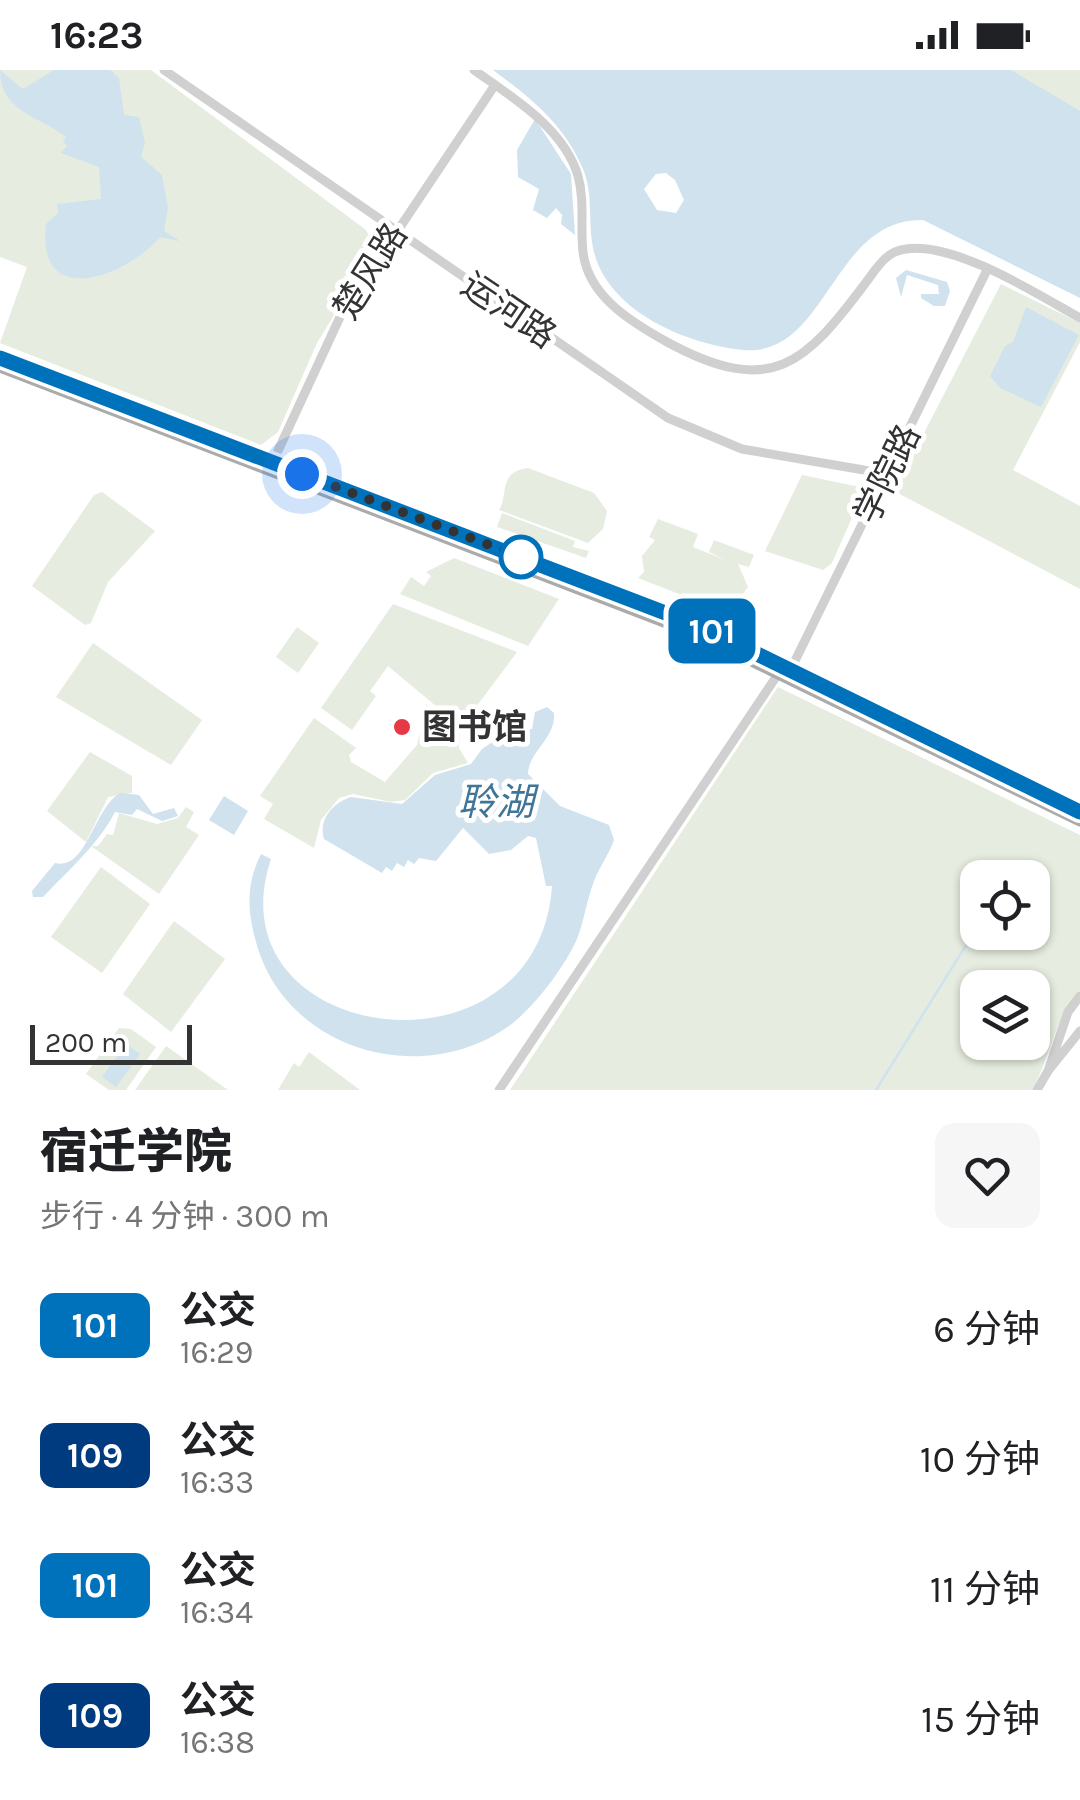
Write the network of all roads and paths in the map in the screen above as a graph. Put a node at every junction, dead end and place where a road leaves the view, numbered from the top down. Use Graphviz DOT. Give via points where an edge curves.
graph roads {
  1 [pos="164,70"];
  2 [pos="474,70"];
  3 [pos="496,85"];
  4 [pos="394,231"];
  5 [pos="987,270"];
  6 [pos="1080,318"];
  7 [pos="0,358"];
  8 [pos="0,367"];
  9 [pos="270,466"];
  10 [pos="887,474"];
  11 [pos="785,671"];
  12 [pos="1080,812"];
  13 [pos="1080,821"];
  14 [pos="1080,996"];
  15 [pos="1080,1031"];
  16 [pos="1048,1071"];
  17 [pos="499,1090"];
  18 [pos="1037,1090"];
  1 -- 4 [label="street, 运河路"];
  2 -- 3 [label="street"];
  3 -- 4 [label="street, 楚风路"];
  3 -- 5 [label="street" via="537,117 572,162 587,270 606,300 662,340 722,364 791,363 811,350 889,254 902,249 925,247"];
  4 -- 9 [label="street, 楚风路" via="322,352"];
  4 -- 10 [label="street, 运河路" via="688,428 742,449"];
  5 -- 6 [label="street"];
  5 -- 10 [label="street, 学院路"];
  7 -- 9 [label="main road"];
  8 -- 9 [label="main road"];
  9 -- 11 [label="main road"];
  10 -- 11 [label="street, 学院路"];
  11 -- 12 [label="main road"];
  11 -- 13 [label="main road"];
  11 -- 17 [label="street, 学院路"];
  14 -- 16 [label="street"];
  15 -- 16 [label="street"];
  16 -- 18 [label="street"];
}
